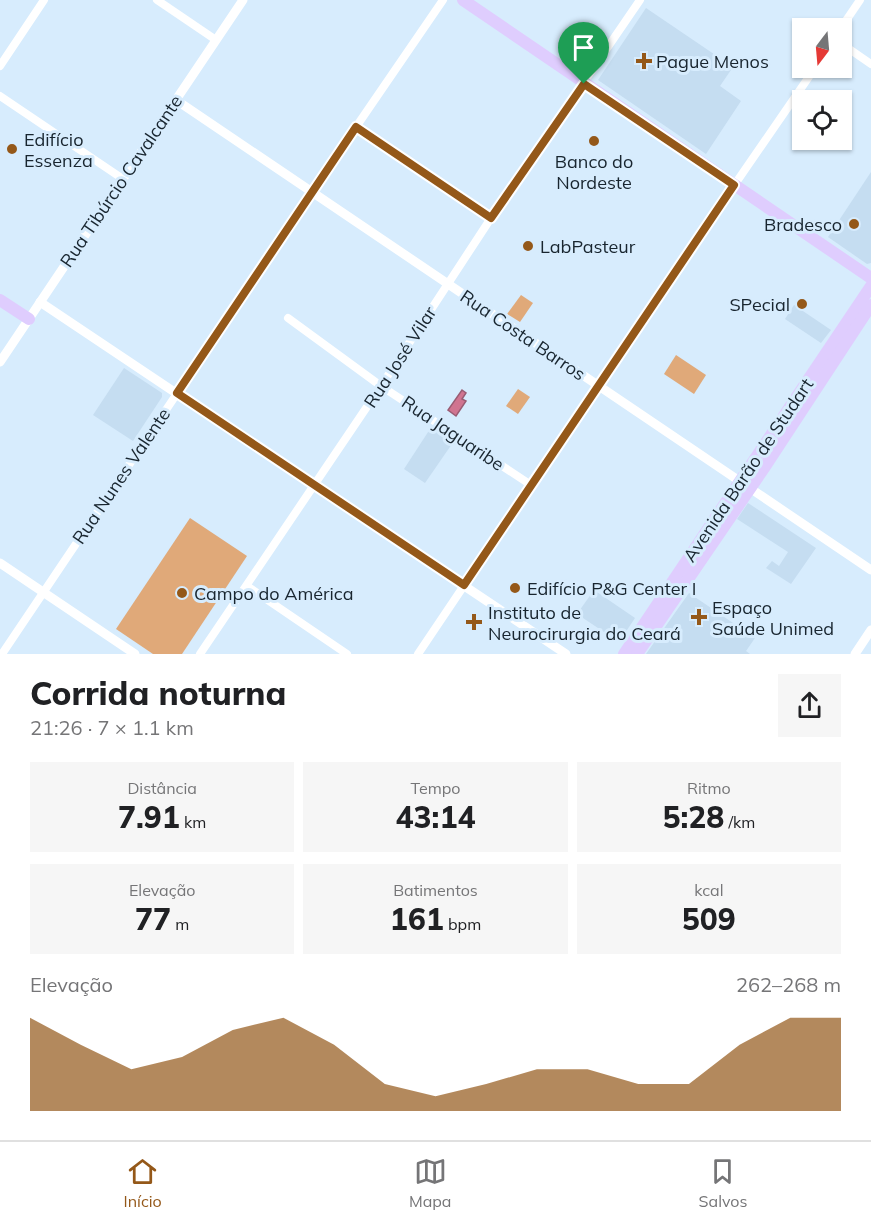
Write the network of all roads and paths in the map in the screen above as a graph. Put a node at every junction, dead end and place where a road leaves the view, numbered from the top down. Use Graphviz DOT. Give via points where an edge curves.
graph roads {
  1 [pos="44,0"];
  2 [pos="157,0"];
  3 [pos="243,0"];
  4 [pos="443,0"];
  5 [pos="463,0"];
  6 [pos="640,0"];
  7 [pos="860,0"];
  8 [pos="848,18"];
  9 [pos="216,40"];
  10 [pos="852,51"];
  11 [pos="871,64"];
  12 [pos="0,66"];
  13 [pos="808,78"];
  14 [pos="584,84"];
  15 [pos="0,96"];
  16 [pos="176,100"];
  17 [pos="356,127"];
  18 [pos="123,179"];
  19 [pos="734,185"];
  20 [pos="312,192"];
  21 [pos="491,218"];
  22 [pos="871,278"];
  23 [pos="447,284"];
  24 [pos="871,286"];
  25 [pos="0,300"];
  26 [pos="40,302"];
  27 [pos="871,305"];
  28 [pos="288,318"];
  29 [pos="29,319"];
  30 [pos="0,362"];
  31 [pos="598,385"];
  32 [pos="381,386"];
  33 [pos="177,393"];
  34 [pos="314,485"];
  35 [pos="531,485"];
  36 [pos="745,485"];
  37 [pos="0,563"];
  38 [pos="871,570"];
  39 [pos="464,585"];
  40 [pos="247,586"];
  41 [pos="44,592"];
  42 [pos="871,630"];
  43 [pos="2,654"];
  44 [pos="135,654"];
  45 [pos="200,654"];
  46 [pos="347,654"];
  47 [pos="418,654"];
  48 [pos="566,654"];
  49 [pos="624,654"];
  50 [pos="637,654"];
  51 [pos="855,654"];
  1 -- 12 [label="street"];
  2 -- 9 [label="street"];
  3 -- 9 [label="street, Rua Tibúrcio Cavalcante"];
  4 -- 17 [label="street, Rua Nunes Valente"];
  5 -- 14 [label="main road"];
  6 -- 14 [label="street, Rua José Vilar"];
  7 -- 8 [label="street"];
  9 -- 16 [label="street, Rua Tibúrcio Cavalcante"];
  10 -- 11 [label="street"];
  13 -- 19 [label="street"];
  14 -- 19 [label="main road"];
  14 -- 21 [label="street, Rua José Vilar"];
  15 -- 18 [label="street"];
  16 -- 18 [label="street, Rua Tibúrcio Cavalcante"];
  16 -- 20 [label="street, Rua Costa Barros"];
  17 -- 20 [label="street, Rua Nunes Valente"];
  17 -- 21 [label="street"];
  18 -- 26 [label="street, Rua Tibúrcio Cavalcante"];
  19 -- 22 [label="main road"];
  19 -- 31 [label="street"];
  20 -- 23 [label="street, Rua Costa Barros"];
  20 -- 33 [label="street, Rua Nunes Valente"];
  21 -- 23 [label="street, Rua José Vilar"];
  23 -- 31 [label="street, Rua Costa Barros"];
  23 -- 32 [label="street, Rua José Vilar"];
  24 -- 36 [label="main road, Avenida Barão de Studart"];
  25 -- 29 [label="main road"];
  26 -- 29 [label="street, Rua Tibúrcio Cavalcante"];
  26 -- 33 [label="street"];
  27 -- 36 [label="main road, Avenida Barão de Studart"];
  28 -- 32 [label="street, Rua Jaguaribe"];
  29 -- 30 [label="street, Rua Tibúrcio Cavalcante"];
  31 -- 35 [label="street"];
  31 -- 36 [label="street, Rua Costa Barros"];
  32 -- 34 [label="street, Rua José Vilar"];
  32 -- 35 [label="street, Rua Jaguaribe"];
  33 -- 34 [label="street"];
  33 -- 41 [label="street, Rua Nunes Valente"];
  34 -- 39 [label="street"];
  34 -- 40 [label="street, Rua José Vilar"];
  35 -- 39 [label="street"];
  36 -- 38 [label="street, Rua Costa Barros"];
  36 -- 49 [label="main road, Avenida Barão de Studart"];
  36 -- 50 [label="main road, Avenida Barão de Studart"];
  37 -- 41 [label="street"];
  39 -- 47 [label="street"];
  39 -- 48 [label="street"];
  40 -- 45 [label="street, Rua José Vilar"];
  40 -- 46 [label="street"];
  41 -- 43 [label="street, Rua Nunes Valente"];
  41 -- 44 [label="street"];
  42 -- 51 [label="street"];
}
